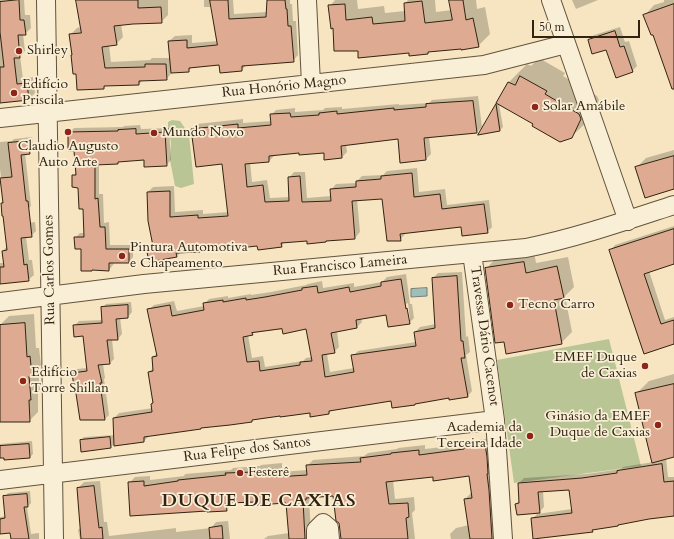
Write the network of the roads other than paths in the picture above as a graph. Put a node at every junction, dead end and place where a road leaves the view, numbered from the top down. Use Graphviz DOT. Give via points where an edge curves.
graph roads {
  1 [pos="46,0"];
  2 [pos="307,0"];
  3 [pos="551,0"];
  4 [pos="566,44"];
  5 [pos="311,84"];
  6 [pos="48,113"];
  7 [pos="0,118"];
  8 [pos="674,205"];
  9 [pos="628,221"];
  10 [pos="472,253"];
  11 [pos="50,296"];
  12 [pos="0,302"];
  13 [pos="495,420"];
  14 [pos="53,474"];
  15 [pos="0,480"];
  16 [pos="54,539"];
  17 [pos="316,539"];
  18 [pos="330,539"];
  19 [pos="503,539"];
  1 -- 6 [label="street, Rua Carlos Gomes"];
  2 -- 5 [label="street"];
  3 -- 4 [label="street"];
  4 -- 5 [label="street, Rua Honório Magno" via="484,65"];
  4 -- 9 [label="street"];
  5 -- 6 [label="street, Rua Honório Magno"];
  6 -- 7 [label="street, Rua Honório Magno"];
  6 -- 11 [label="street, Rua Carlos Gomes"];
  8 -- 9 [label="street, Rua Francisco Lameira"];
  9 -- 10 [label="street, Rua Francisco Lameira" via="556,242 526,248"];
  10 -- 11 [label="street, Rua Francisco Lameira" via="152,283"];
  10 -- 13 [label="street, Travessa Dário Cacenot"];
  11 -- 12 [label="street, Rua Francisco Lameira"];
  11 -- 14 [label="street, Rua Carlos Gomes"];
  13 -- 14 [label="street, Rua Felipe dos Santos"];
  13 -- 19 [label="street, Travessa Dário Cacenot"];
  14 -- 15 [label="street, Rua Felipe dos Santos"];
  14 -- 16 [label="street, Rua Carlos Gomes"];
  17 -- 18 [label="street" via="316,530 323,523 329,528"];
}
